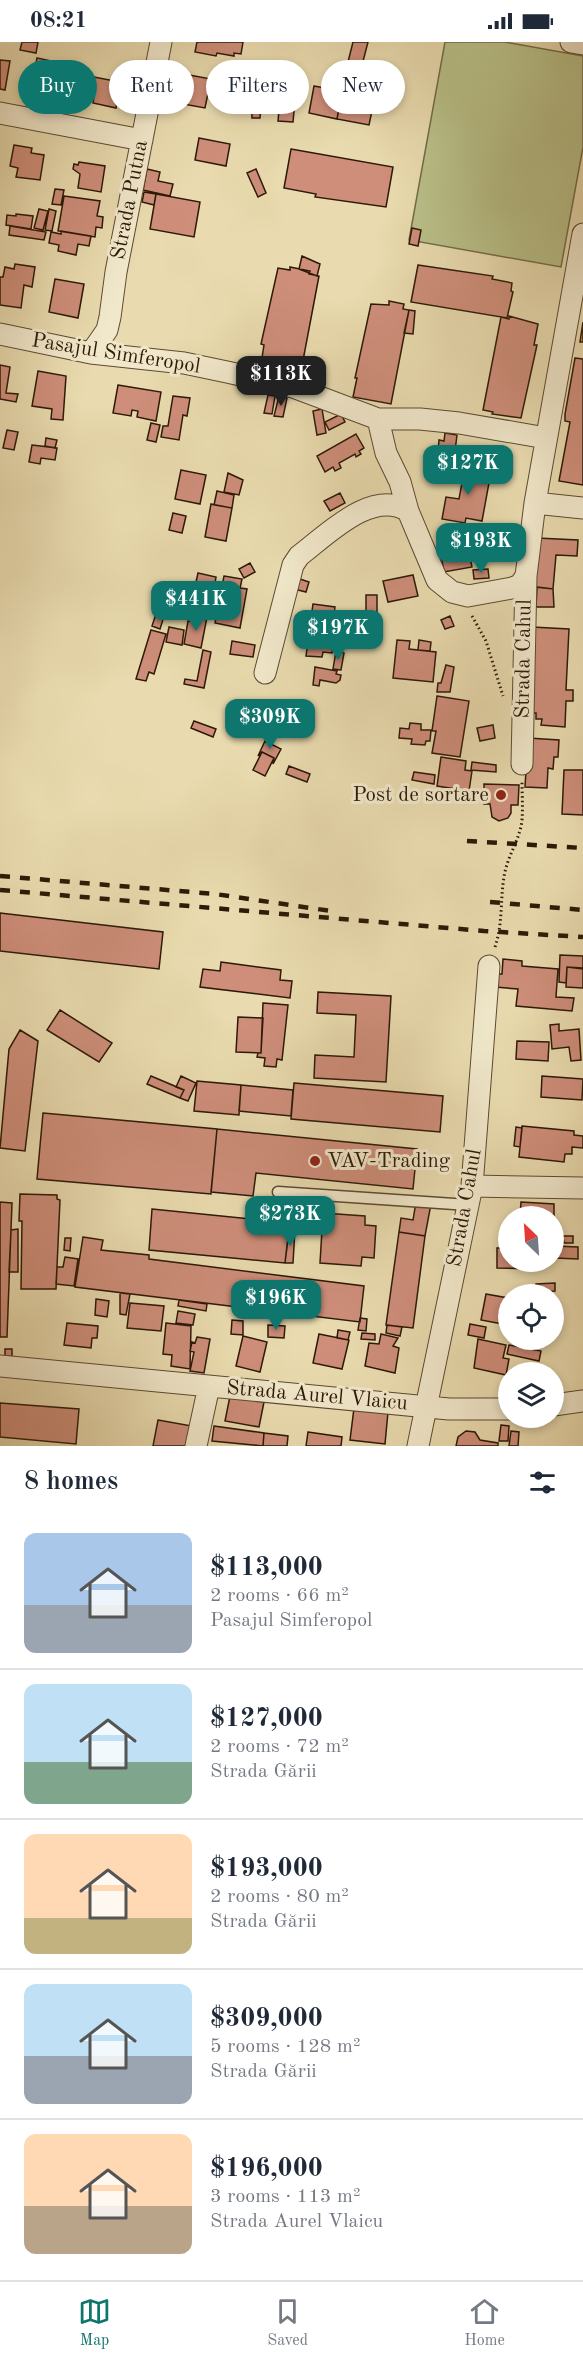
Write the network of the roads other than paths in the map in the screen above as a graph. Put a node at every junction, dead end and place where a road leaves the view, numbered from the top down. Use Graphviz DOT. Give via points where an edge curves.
graph roads {
  1 [pos="161,42"];
  2 [pos="571,42"];
  3 [pos="583,44"];
  4 [pos="0,113"];
  5 [pos="142,140"];
  6 [pos="582,247"];
  7 [pos="0,334"];
  8 [pos="91,353"];
  9 [pos="378,419"];
  10 [pos="546,438"];
  11 [pos="535,503"];
  12 [pos="583,508"];
  13 [pos="408,511"];
  14 [pos="526,576"];
  15 [pos="265,673"];
  16 [pos="522,764"];
  17 [pos="489,966"];
  18 [pos="583,1188"];
  19 [pos="278,1192"];
  20 [pos="470,1195"];
  21 [pos="0,1366"];
  22 [pos="209,1386"];
  23 [pos="583,1401"];
  24 [pos="564,1404"];
  25 [pos="426,1406"];
  26 [pos="498,1409"];
  27 [pos="196,1446"];
  28 [pos="418,1446"];
  1 -- 5 [label="street, Strada Putna"];
  2 -- 3 [label="street"];
  4 -- 5 [label="street"];
  5 -- 8 [label="street, Strada Putna" via="107,330"];
  6 -- 10 [label="street, Strada Cahul"];
  7 -- 8 [label="street, Pasajul Simferopol"];
  8 -- 9 [label="street, Pasajul Simferopol" via="184,363 293,387"];
  9 -- 10 [label="street, Pasajul Simferopol" via="449,422"];
  9 -- 13 [label="street"];
  10 -- 11 [label="street, Strada Cahul"];
  11 -- 12 [label="street"];
  11 -- 14 [label="street, Strada Cahul"];
  13 -- 14 [label="street" via="437,580 459,594 501,591 520,585"];
  13 -- 15 [label="street" via="392,504 369,508 299,556 293,565"];
  14 -- 16 [label="street, Strada Cahul"];
  17 -- 20 [label="street, Strada Cahul"];
  18 -- 20 [label="street"];
  19 -- 20 [label="lane"];
  20 -- 25 [label="street, Strada Cahul"];
  21 -- 22 [label="street, Strada Aurel Vlaicu"];
  22 -- 25 [label="street, Strada Aurel Vlaicu"];
  22 -- 27 [label="street, Strada Aurel Vlaicu"];
  23 -- 24 [label="street"];
  25 -- 26 [label="street, Strada Aurel Vlaicu"];
  25 -- 28 [label="street, Strada Cahul"];
}
